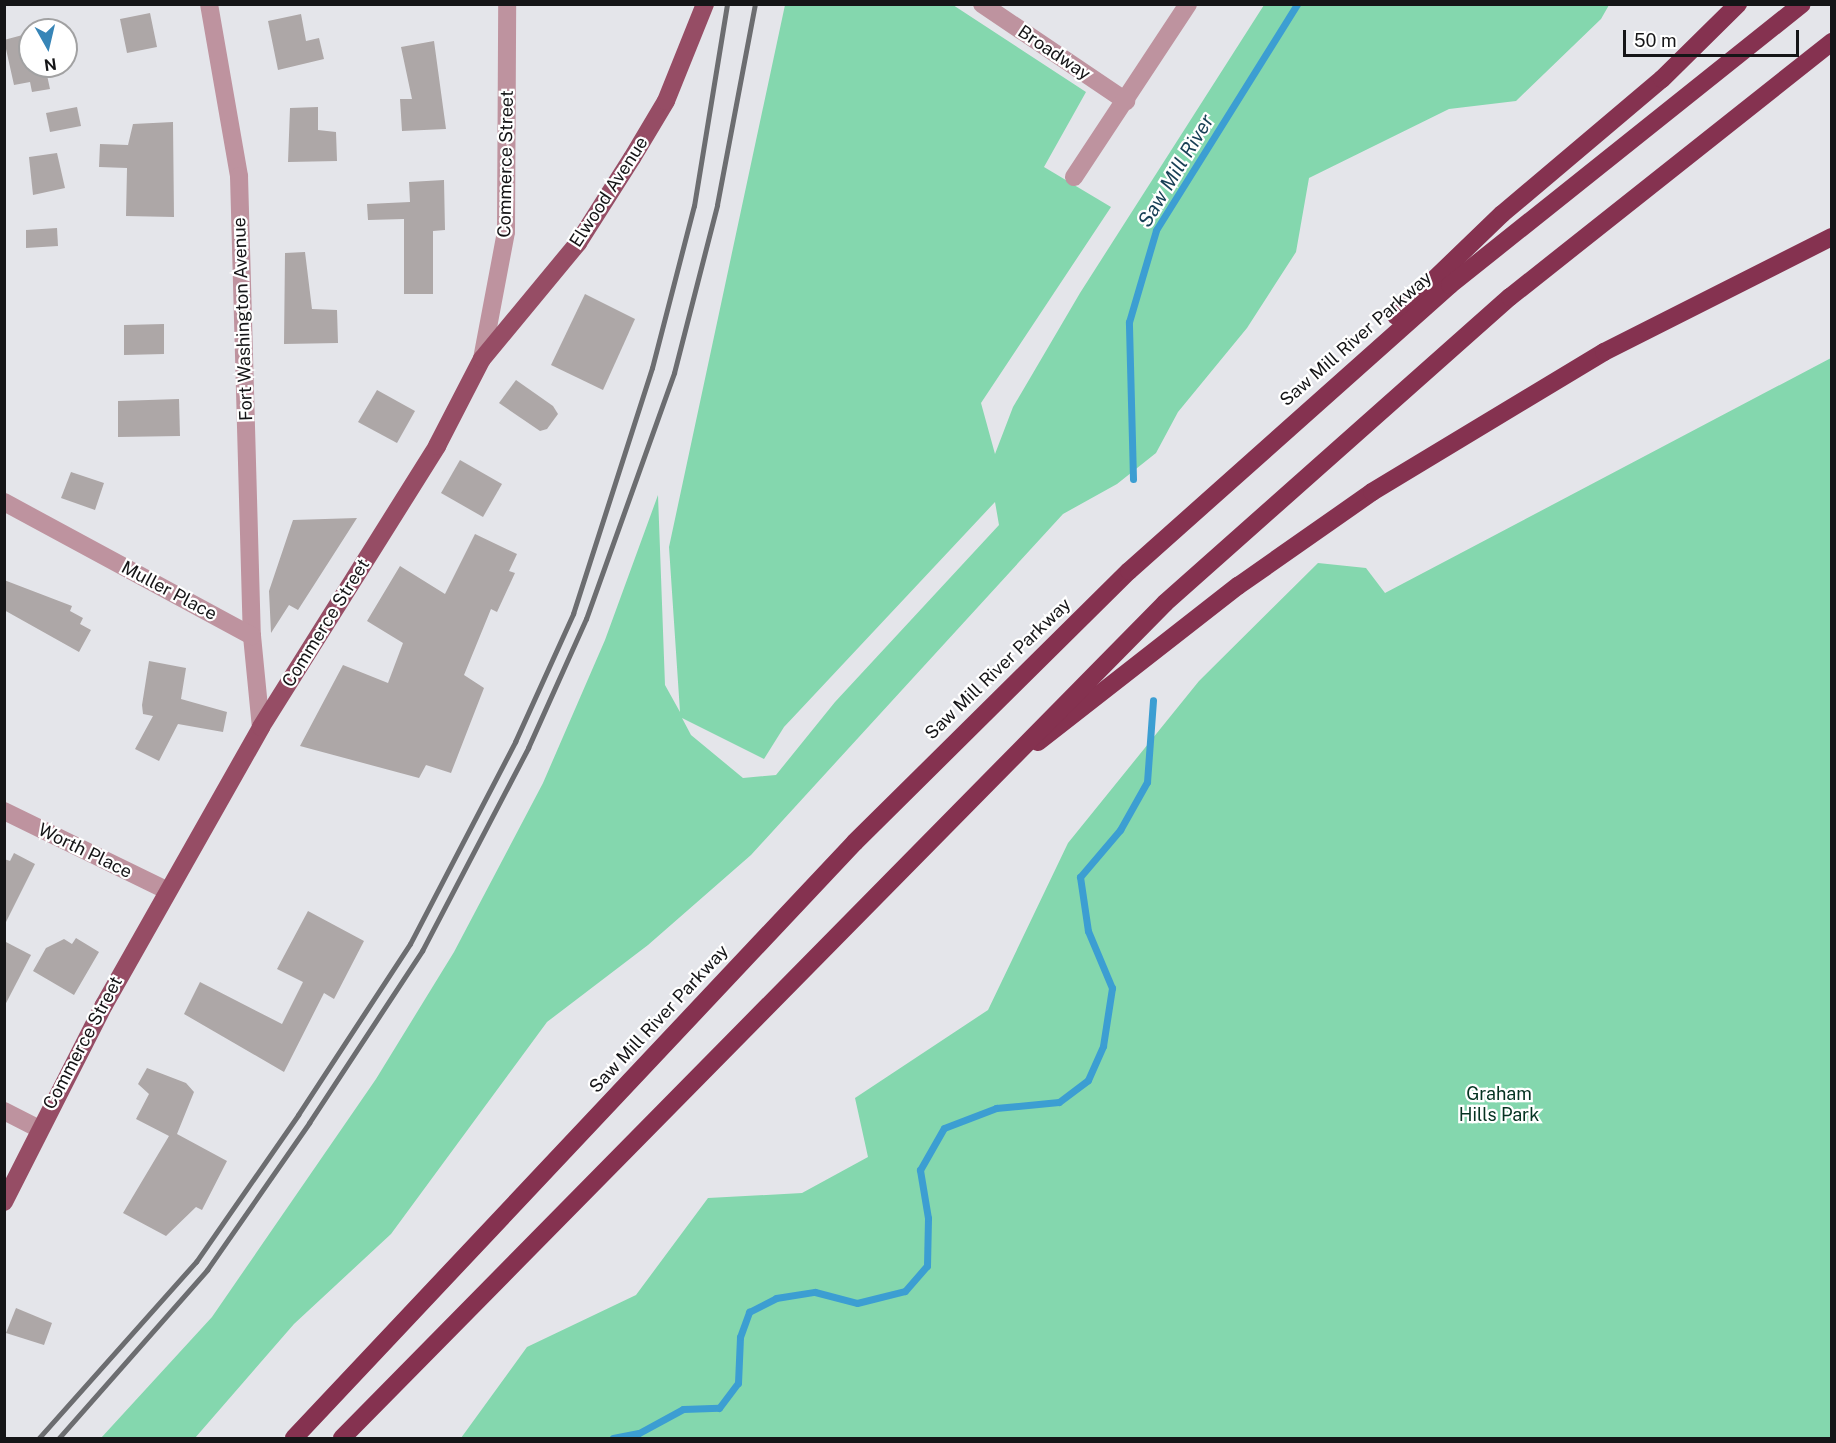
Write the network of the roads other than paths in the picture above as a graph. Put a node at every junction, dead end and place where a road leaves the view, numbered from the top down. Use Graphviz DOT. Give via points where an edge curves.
graph roads {
  1 [pos="209,4"];
  2 [pos="507,4"];
  3 [pos="705,4"];
  4 [pos="982,4"];
  5 [pos="1188,4"];
  6 [pos="1738,4"];
  7 [pos="1802,4"];
  8 [pos="1832,42"];
  9 [pos="1126,100"];
  10 [pos="1074,177"];
  11 [pos="1832,237"];
  12 [pos="482,359"];
  13 [pos="1224,483"];
  14 [pos="4,502"];
  15 [pos="252,636"];
  16 [pos="261,727"];
  17 [pos="1000,769"];
  18 [pos="4,811"];
  19 [pos="166,890"];
  20 [pos="4,1111"];
  21 [pos="39,1128"];
  22 [pos="4,1202"];
  23 [pos="294,1438"];
  24 [pos="342,1438"];
  1 -- 15 [label="street, Fort Washington Avenue" via="239,176"];
  2 -- 12 [label="street, Commerce Street" via="506,232"];
  3 -- 12 [label="main road, Elwood Avenue" via="666,101 626,168 578,243"];
  4 -- 9 [label="street, Broadway"];
  5 -- 9 [label="street"];
  6 -- 13 [label="highway" via="1662,79 1502,213"];
  7 -- 13 [label="highway, Saw Mill River Parkway" via="1515,230"];
  8 -- 17 [label="highway" via="1578,241 1347,438 1134,632"];
  9 -- 10 [label="street"];
  11 -- 17 [label="highway" via="1604,352 1372,492"];
  12 -- 16 [label="main road, Commerce Street" via="437,446"];
  13 -- 23 [label="highway, Saw Mill River Parkway" via="877,819"];
  14 -- 15 [label="street, Muller Place"];
  15 -- 16 [label="street"];
  16 -- 19 [label="main road, Commerce Street"];
  17 -- 24 [label="highway"];
  18 -- 19 [label="street, Worth Place"];
  19 -- 21 [label="main road, Commerce Street"];
  20 -- 21 [label="street"];
  21 -- 22 [label="main road, Commerce Street"];
}
